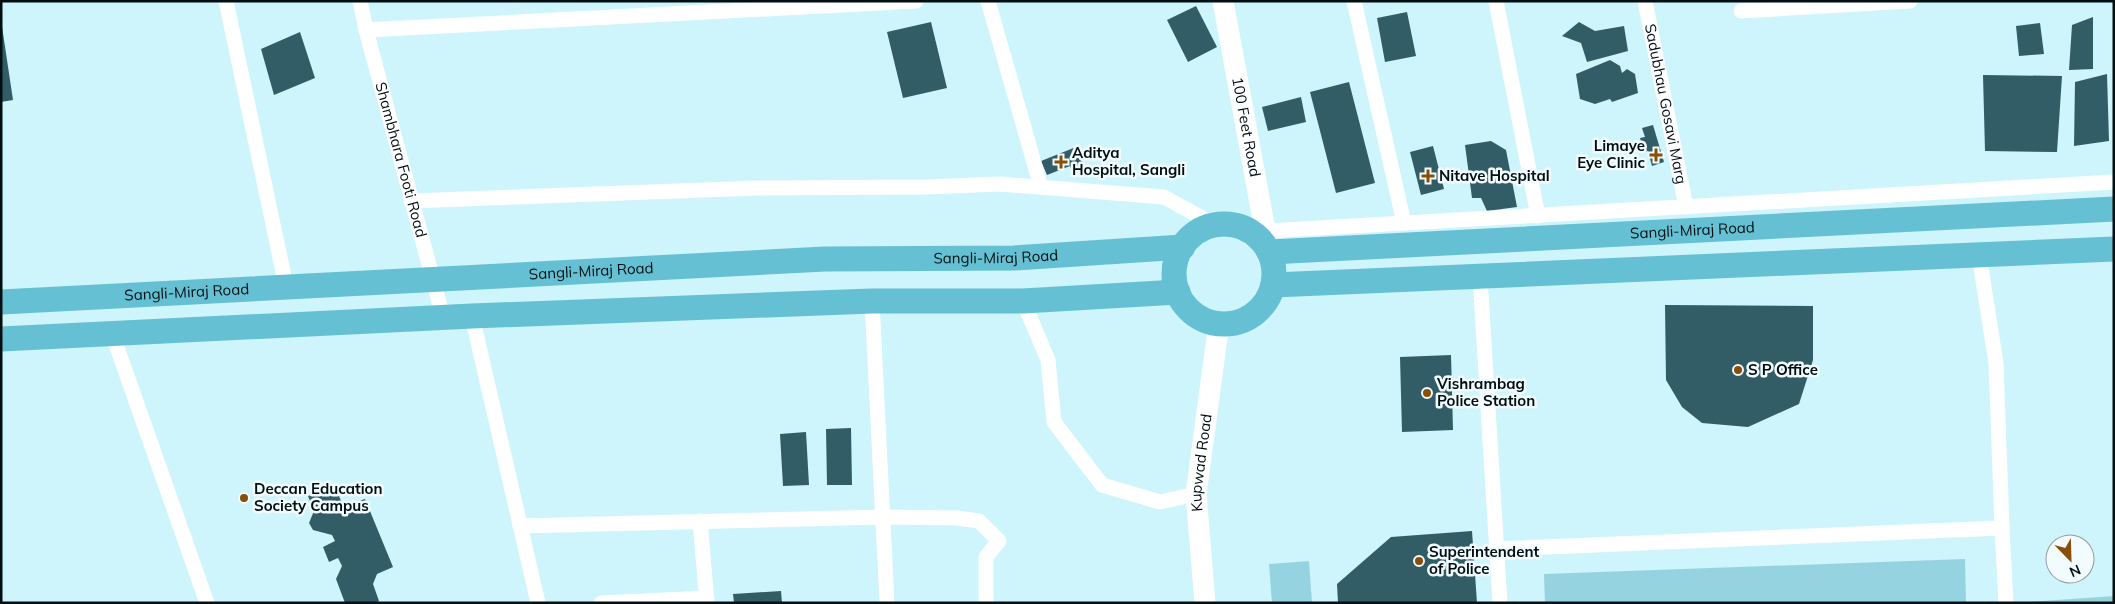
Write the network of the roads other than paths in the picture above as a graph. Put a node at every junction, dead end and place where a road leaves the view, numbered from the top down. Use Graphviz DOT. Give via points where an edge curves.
graph roads {
  1 [pos="226,1"];
  2 [pos="360,1"];
  3 [pos="916,1"];
  4 [pos="988,1"];
  5 [pos="1223,1"];
  6 [pos="1354,1"];
  7 [pos="1496,1"];
  8 [pos="1645,1"];
  9 [pos="1772,1"];
  10 [pos="1910,1"];
  11 [pos="645,8"];
  12 [pos="366,30"];
  13 [pos="2114,182"];
  14 [pos="1040,187"];
  15 [pos="411,201"];
  16 [pos="1686,207"];
  17 [pos="2114,209"];
  18 [pos="1538,216"];
  19 [pos="1404,223"];
  20 [pos="1216,225"];
  21 [pos="1268,242"];
  22 [pos="1183,247"];
  23 [pos="2114,250"];
  24 [pos="1979,256"];
  25 [pos="1480,277"];
  26 [pos="432,279"];
  27 [pos="1273,285"];
  28 [pos="286,286"];
  29 [pos="1178,292"];
  30 [pos="872,301"];
  31 [pos="1023,301"];
  32 [pos="1,302"];
  33 [pos="472,316"];
  34 [pos="443,317"];
  35 [pos="1219,323"];
  36 [pos="112,333"];
  37 [pos="1,339"];
  38 [pos="1196,494"];
  39 [pos="883,517"];
  40 [pos="700,521"];
  41 [pos="520,526"];
  42 [pos="2002,528"];
  43 [pos="1497,549"];
  44 [pos="707,600"];
  45 [pos="207,603"];
  46 [pos="538,603"];
  47 [pos="601,603"];
  48 [pos="887,603"];
  49 [pos="986,603"];
  50 [pos="1205,603"];
  51 [pos="1500,603"];
  52 [pos="2006,603"];
  1 -- 28 [label="street"];
  2 -- 12 [label="street, Shambhara Footi Road"];
  3 -- 11 [label="street"];
  4 -- 14 [label="street"];
  5 -- 21 [label="main road, 100 Feet Road"];
  6 -- 19 [label="street"];
  7 -- 18 [label="street"];
  8 -- 16 [label="street, Sadubhau Gosavi Marg"];
  9 -- 10 [label="street" via="1741,11"];
  11 -- 12 [label="street"];
  12 -- 15 [label="street, Shambhara Footi Road"];
  13 -- 16 [label="street"];
  14 -- 15 [label="street" via="999,184 758,188"];
  14 -- 20 [label="street" via="1164,198"];
  15 -- 26 [label="street, Shambhara Footi Road"];
  16 -- 18 [label="street"];
  17 -- 21 [label="highway, Sangli-Miraj Road"];
  18 -- 19 [label="street"];
  19 -- 21 [label="street"];
  20 -- 21 [label="highway" via="1232,224"];
  20 -- 22 [label="highway" via="1200,230"];
  21 -- 27 [label="highway" via="1274,268"];
  22 -- 26 [label="highway, Sangli-Miraj Road" via="1014,258 825,259"];
  22 -- 29 [label="highway" via="1174,270"];
  23 -- 24 [label="highway"];
  24 -- 25 [label="highway"];
  24 -- 42 [label="street" via="1996,363"];
  25 -- 27 [label="highway"];
  25 -- 43 [label="street"];
  26 -- 28 [label="highway, Sangli-Miraj Road"];
  26 -- 34 [label="street, Shambhara Footi Road"];
  27 -- 35 [label="highway" via="1267,300 1256,313 1241,321"];
  28 -- 32 [label="highway, Sangli-Miraj Road"];
  29 -- 31 [label="highway"];
  29 -- 35 [label="highway" via="1193,313"];
  30 -- 31 [label="highway"];
  30 -- 33 [label="highway"];
  30 -- 39 [label="street"];
  31 -- 38 [label="street" via="1048,360 1054,422 1102,485 1160,502"];
  33 -- 34 [label="highway"];
  33 -- 41 [label="street"];
  34 -- 36 [label="highway"];
  35 -- 38 [label="main road, Kupwad Road"];
  36 -- 37 [label="highway"];
  36 -- 45 [label="street"];
  38 -- 50 [label="main road, Kupwad Road"];
  39 -- 40 [label="street"];
  39 -- 48 [label="street"];
  39 -- 49 [label="street" via="979,521 999,541 986,557"];
  40 -- 41 [label="street"];
  40 -- 44 [label="street"];
  41 -- 46 [label="street"];
  42 -- 43 [label="street"];
  42 -- 52 [label="street"];
  43 -- 51 [label="street"];
  44 -- 47 [label="street"];
}
